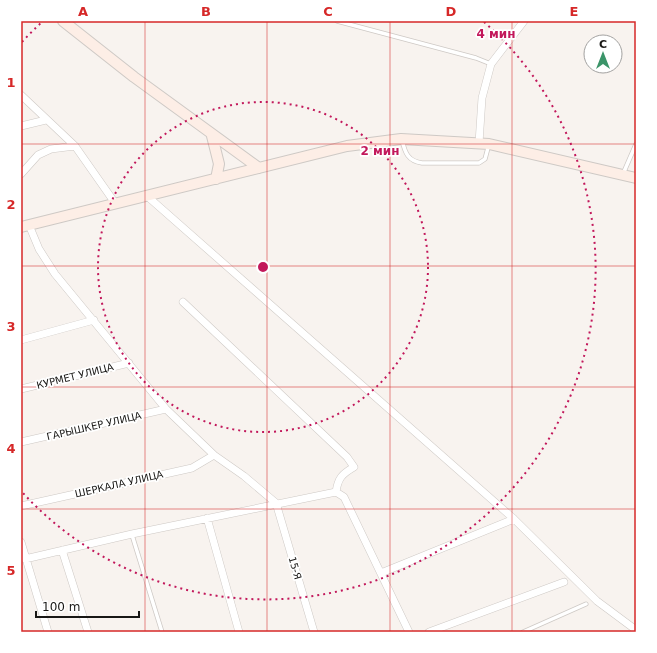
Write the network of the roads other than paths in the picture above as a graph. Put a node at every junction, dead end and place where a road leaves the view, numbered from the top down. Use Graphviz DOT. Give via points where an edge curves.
graph roads {
  1 [pos="63,21"];
  2 [pos="337,21"];
  3 [pos="524,21"];
  4 [pos="491,64"];
  5 [pos="21,96"];
  6 [pos="46,120"];
  7 [pos="21,126"];
  8 [pos="212,136"];
  9 [pos="401,139"];
  10 [pos="484,144"];
  11 [pos="636,144"];
  12 [pos="75,146"];
  13 [pos="259,168"];
  14 [pos="21,174"];
  15 [pos="623,175"];
  16 [pos="636,178"];
  17 [pos="216,179"];
  18 [pos="147,196"];
  19 [pos="115,203"];
  20 [pos="25,226"];
  21 [pos="183,302"];
  22 [pos="94,320"];
  23 [pos="21,340"];
  24 [pos="129,363"];
  25 [pos="21,389"];
  26 [pos="166,409"];
  27 [pos="21,442"];
  28 [pos="214,455"];
  29 [pos="336,492"];
  30 [pos="276,503"];
  31 [pos="21,506"];
  32 [pos="208,518"];
  33 [pos="514,518"];
  34 [pos="132,534"];
  35 [pos="21,542"];
  36 [pos="62,550"];
  37 [pos="25,559"];
  38 [pos="380,573"];
  39 [pos="564,582"];
  40 [pos="586,604"];
  41 [pos="636,630"];
  42 [pos="48,632"];
  43 [pos="88,632"];
  44 [pos="162,632"];
  45 [pos="239,632"];
  46 [pos="314,632"];
  47 [pos="409,632"];
  48 [pos="430,632"];
  49 [pos="523,632"];
  1 -- 8 [label="main road"];
  2 -- 4 [label="lane"];
  3 -- 4 [label="street"];
  4 -- 10 [label="street" via="482,98"];
  5 -- 6 [label="street"];
  6 -- 7 [label="street"];
  6 -- 12 [label="street"];
  8 -- 13 [label="main road"];
  8 -- 17 [label="main road" via="219,164"];
  9 -- 10 [label="main road"];
  9 -- 10 [label="lane" via="409,158 422,163 479,163 486,159"];
  9 -- 13 [label="main road" via="347,146"];
  10 -- 15 [label="main road"];
  11 -- 15 [label="lane"];
  12 -- 14 [label="street" via="38,155"];
  12 -- 19 [label="street"];
  13 -- 17 [label="main road"];
  15 -- 16 [label="main road"];
  17 -- 18 [label="main road"];
  18 -- 19 [label="main road"];
  18 -- 33 [label="street"];
  19 -- 20 [label="main road"];
  20 -- 22 [label="street" via="55,274"];
  21 -- 29 [label="street" via="347,457 354,467 342,474"];
  22 -- 23 [label="street"];
  22 -- 24 [label="street"];
  24 -- 25 [label="street, КУРМЕТ УЛИЦА"];
  24 -- 26 [label="street"];
  26 -- 27 [label="street, ГАРЫШКЕР УЛИЦА"];
  26 -- 28 [label="street"];
  28 -- 30 [label="street"];
  28 -- 31 [label="street, ШЕРКАЛА УЛИЦА" via="192,468"];
  29 -- 30 [label="street"];
  29 -- 38 [label="street" via="344,497"];
  30 -- 32 [label="street"];
  30 -- 46 [label="street, 15-Я"];
  32 -- 34 [label="street"];
  32 -- 45 [label="street"];
  33 -- 38 [label="street"];
  33 -- 41 [label="street" via="597,601"];
  34 -- 36 [label="street"];
  34 -- 44 [label="lane"];
  35 -- 37 [label="street"];
  36 -- 37 [label="street"];
  36 -- 43 [label="street"];
  37 -- 42 [label="street"];
  38 -- 47 [label="street"];
  39 -- 48 [label="street"];
  40 -- 49 [label="lane"];
}
